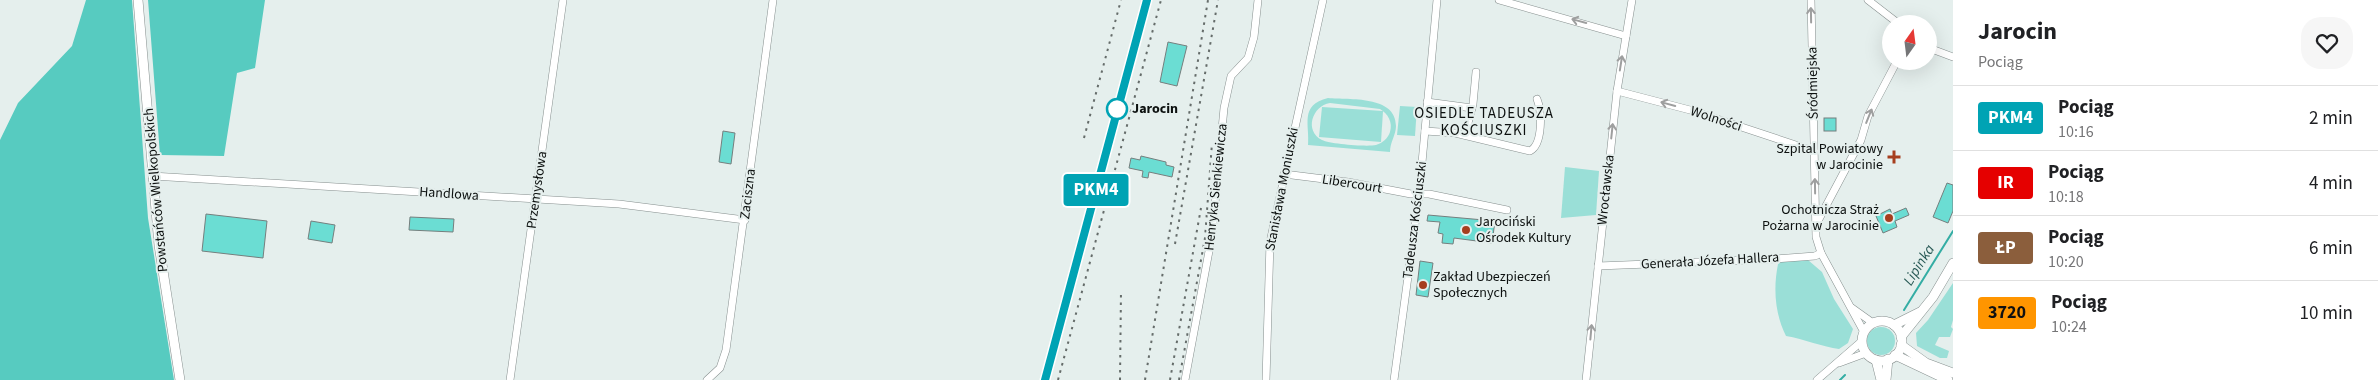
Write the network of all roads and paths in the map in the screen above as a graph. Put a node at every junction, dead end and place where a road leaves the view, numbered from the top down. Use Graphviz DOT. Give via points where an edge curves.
graph roads {
  1 [pos="138,0"];
  2 [pos="563,0"];
  3 [pos="773,0"];
  4 [pos="1258,0"];
  5 [pos="1323,0"];
  6 [pos="1437,0"];
  7 [pos="1499,0"];
  8 [pos="1632,0"];
  9 [pos="1811,0"];
  10 [pos="1868,0"];
  11 [pos="1887,15"];
  12 [pos="1626,36"];
  13 [pos="1938,51"];
  14 [pos="1953,57"];
  15 [pos="1892,70"];
  16 [pos="1476,72"];
  17 [pos="1617,91"];
  18 [pos="1538,99"];
  19 [pos="1427,102"];
  20 [pos="1472,108"];
  21 [pos="1425,131"];
  22 [pos="1464,135"];
  23 [pos="1814,151"];
  24 [pos="1284,174"];
  25 [pos="152,176"];
  26 [pos="1419,195"];
  27 [pos="536,200"];
  28 [pos="1507,210"];
  29 [pos="745,220"];
  30 [pos="1816,222"];
  31 [pos="1821,253"];
  32 [pos="1953,263"];
  33 [pos="1598,266"];
  34 [pos="1852,308"];
  35 [pos="1922,310"];
  36 [pos="1873,323"];
  37 [pos="1894,325"];
  38 [pos="1863,337"];
  39 [pos="1901,341"];
  40 [pos="1866,353"];
  41 [pos="1892,357"];
  42 [pos="1876,360"];
  43 [pos="1836,364"];
  44 [pos="1953,373"];
  45 [pos="180,380"];
  46 [pos="510,380"];
  47 [pos="707,380"];
  48 [pos="1185,380"];
  49 [pos="1266,380"];
  50 [pos="1394,380"];
  51 [pos="1586,380"];
  52 [pos="1817,380"];
  53 [pos="1881,380"];
  54 [pos="1886,380"];
  55 [pos="1948,380"];
  1 -- 25 [label="main road, Powstańców Wielkopolskich"];
  2 -- 27 [label="street, Przemysłowa"];
  3 -- 29 [label="street, Zaciszna"];
  4 -- 48 [label="street, Henryka Sienkiewicza" via="1248,58 1231,76 1224,108 1212,235"];
  5 -- 24 [label="street, Stanisława Moniuszki"];
  6 -- 19 [label="street, Tadeusza Kościuszki"];
  12 -- 7 [label="street, one-way"];
  8 -- 12 [label="street, Wrocławska"];
  23 -- 9 [label="street, Śródmiejska, one-way"];
  10 -- 11 [label="street"];
  17 -- 12 [label="street, Wrocławska, one-way"];
  13 -- 14 [label="street"];
  30 -- 15 [label="street, one-way" via="1858,146 1868,116"];
  16 -- 20 [label="street"];
  23 -- 17 [label="street, Wolności, one-way" via="1690,110"];
  33 -- 17 [label="street, Wrocławska, one-way"];
  18 -- 22 [label="street" via="1539,137 1533,150 1524,151"];
  19 -- 20 [label="street"];
  19 -- 21 [label="street, Tadeusza Kościuszki"];
  20 -- 22 [label="street"];
  21 -- 22 [label="street"];
  21 -- 26 [label="street, Tadeusza Kościuszki"];
  30 -- 23 [label="street, Śródmiejska, one-way"];
  24 -- 26 [label="street, Libercourt"];
  24 -- 49 [label="street, Stanisława Moniuszki" via="1270,242"];
  25 -- 27 [label="street, Handlowa"];
  25 -- 45 [label="main road, Powstańców Wielkopolskich"];
  26 -- 28 [label="street, Libercourt" via="1429,194"];
  26 -- 50 [label="street, Tadeusza Kościuszki"];
  27 -- 29 [label="street, Handlowa" via="619,204"];
  27 -- 46 [label="street, Przemysłowa"];
  29 -- 47 [label="street, Zaciszna" via="725,357 717,372"];
  30 -- 31 [label="street, Śródmiejska"];
  31 -- 33 [label="street, Generała Józefa Hallera" via="1815,256"];
  31 -- 34 [label="street, Śródmiejska"];
  32 -- 35 [label="main road"];
  51 -- 33 [label="street, Wrocławska, one-way"];
  34 -- 36 [label="street, Śródmiejska"];
  34 -- 38 [label="street, Śródmiejska"];
  35 -- 37 [label="main road"];
  35 -- 39 [label="main road"];
  36 -- 37 [label="main road" via="1884,321"];
  36 -- 38 [label="main road"];
  37 -- 39 [label="main road"];
  38 -- 40 [label="main road"];
  38 -- 43 [label="street"];
  39 -- 41 [label="main road"];
  39 -- 44 [label="main road" via="1926,363"];
  40 -- 42 [label="main road"];
  40 -- 43 [label="street"];
  41 -- 42 [label="main road"];
  41 -- 54 [label="main road"];
  41 -- 55 [label="main road"];
  42 -- 53 [label="main road"];
  43 -- 52 [label="street"];
}
